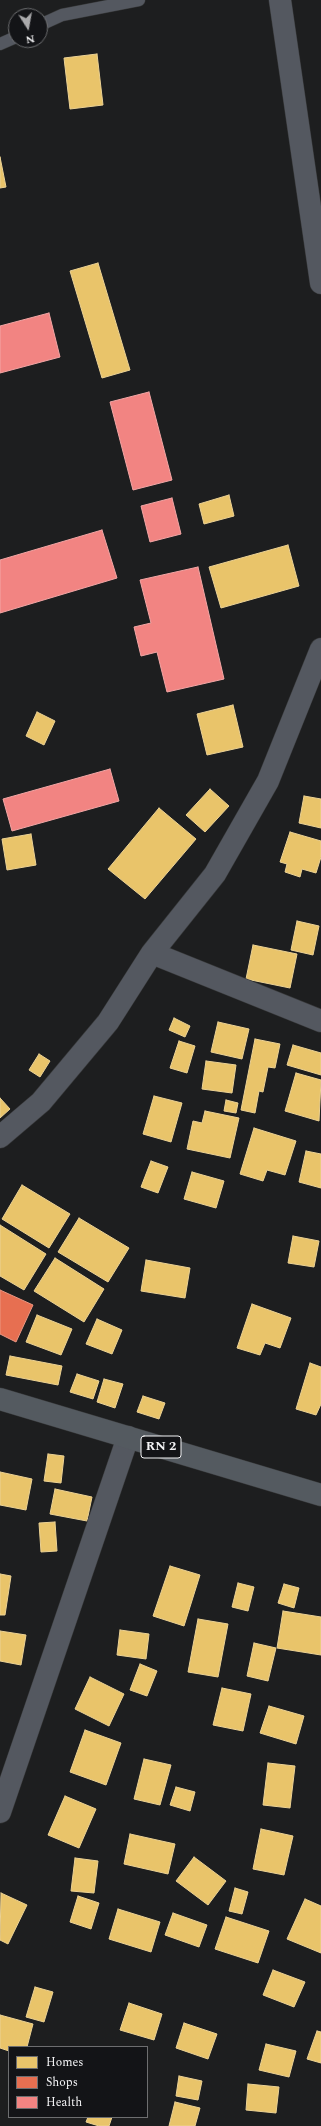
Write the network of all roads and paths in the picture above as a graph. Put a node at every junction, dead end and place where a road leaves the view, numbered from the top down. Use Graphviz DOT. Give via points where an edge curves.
graph roads {
  1 [pos="139,0"];
  2 [pos="280,0"];
  3 [pos="48,22"];
  4 [pos="321,283"];
  5 [pos="321,649"];
  6 [pos="152,953"];
  7 [pos="321,1021"];
  8 [pos="0,1137"];
  9 [pos="0,1399"];
  10 [pos="128,1437"];
  11 [pos="321,1495"];
  12 [pos="0,1812"];
  1 -- 3 [label="lane" via="62,15"];
  2 -- 4 [label="street"];
  5 -- 6 [label="street" via="268,781 215,874"];
  6 -- 7 [label="street"];
  6 -- 8 [label="street" via="108,1022 41,1102"];
  9 -- 10 [label="main road, RN 2"];
  10 -- 11 [label="main road, RN 2"];
  10 -- 12 [label="street"];
}
